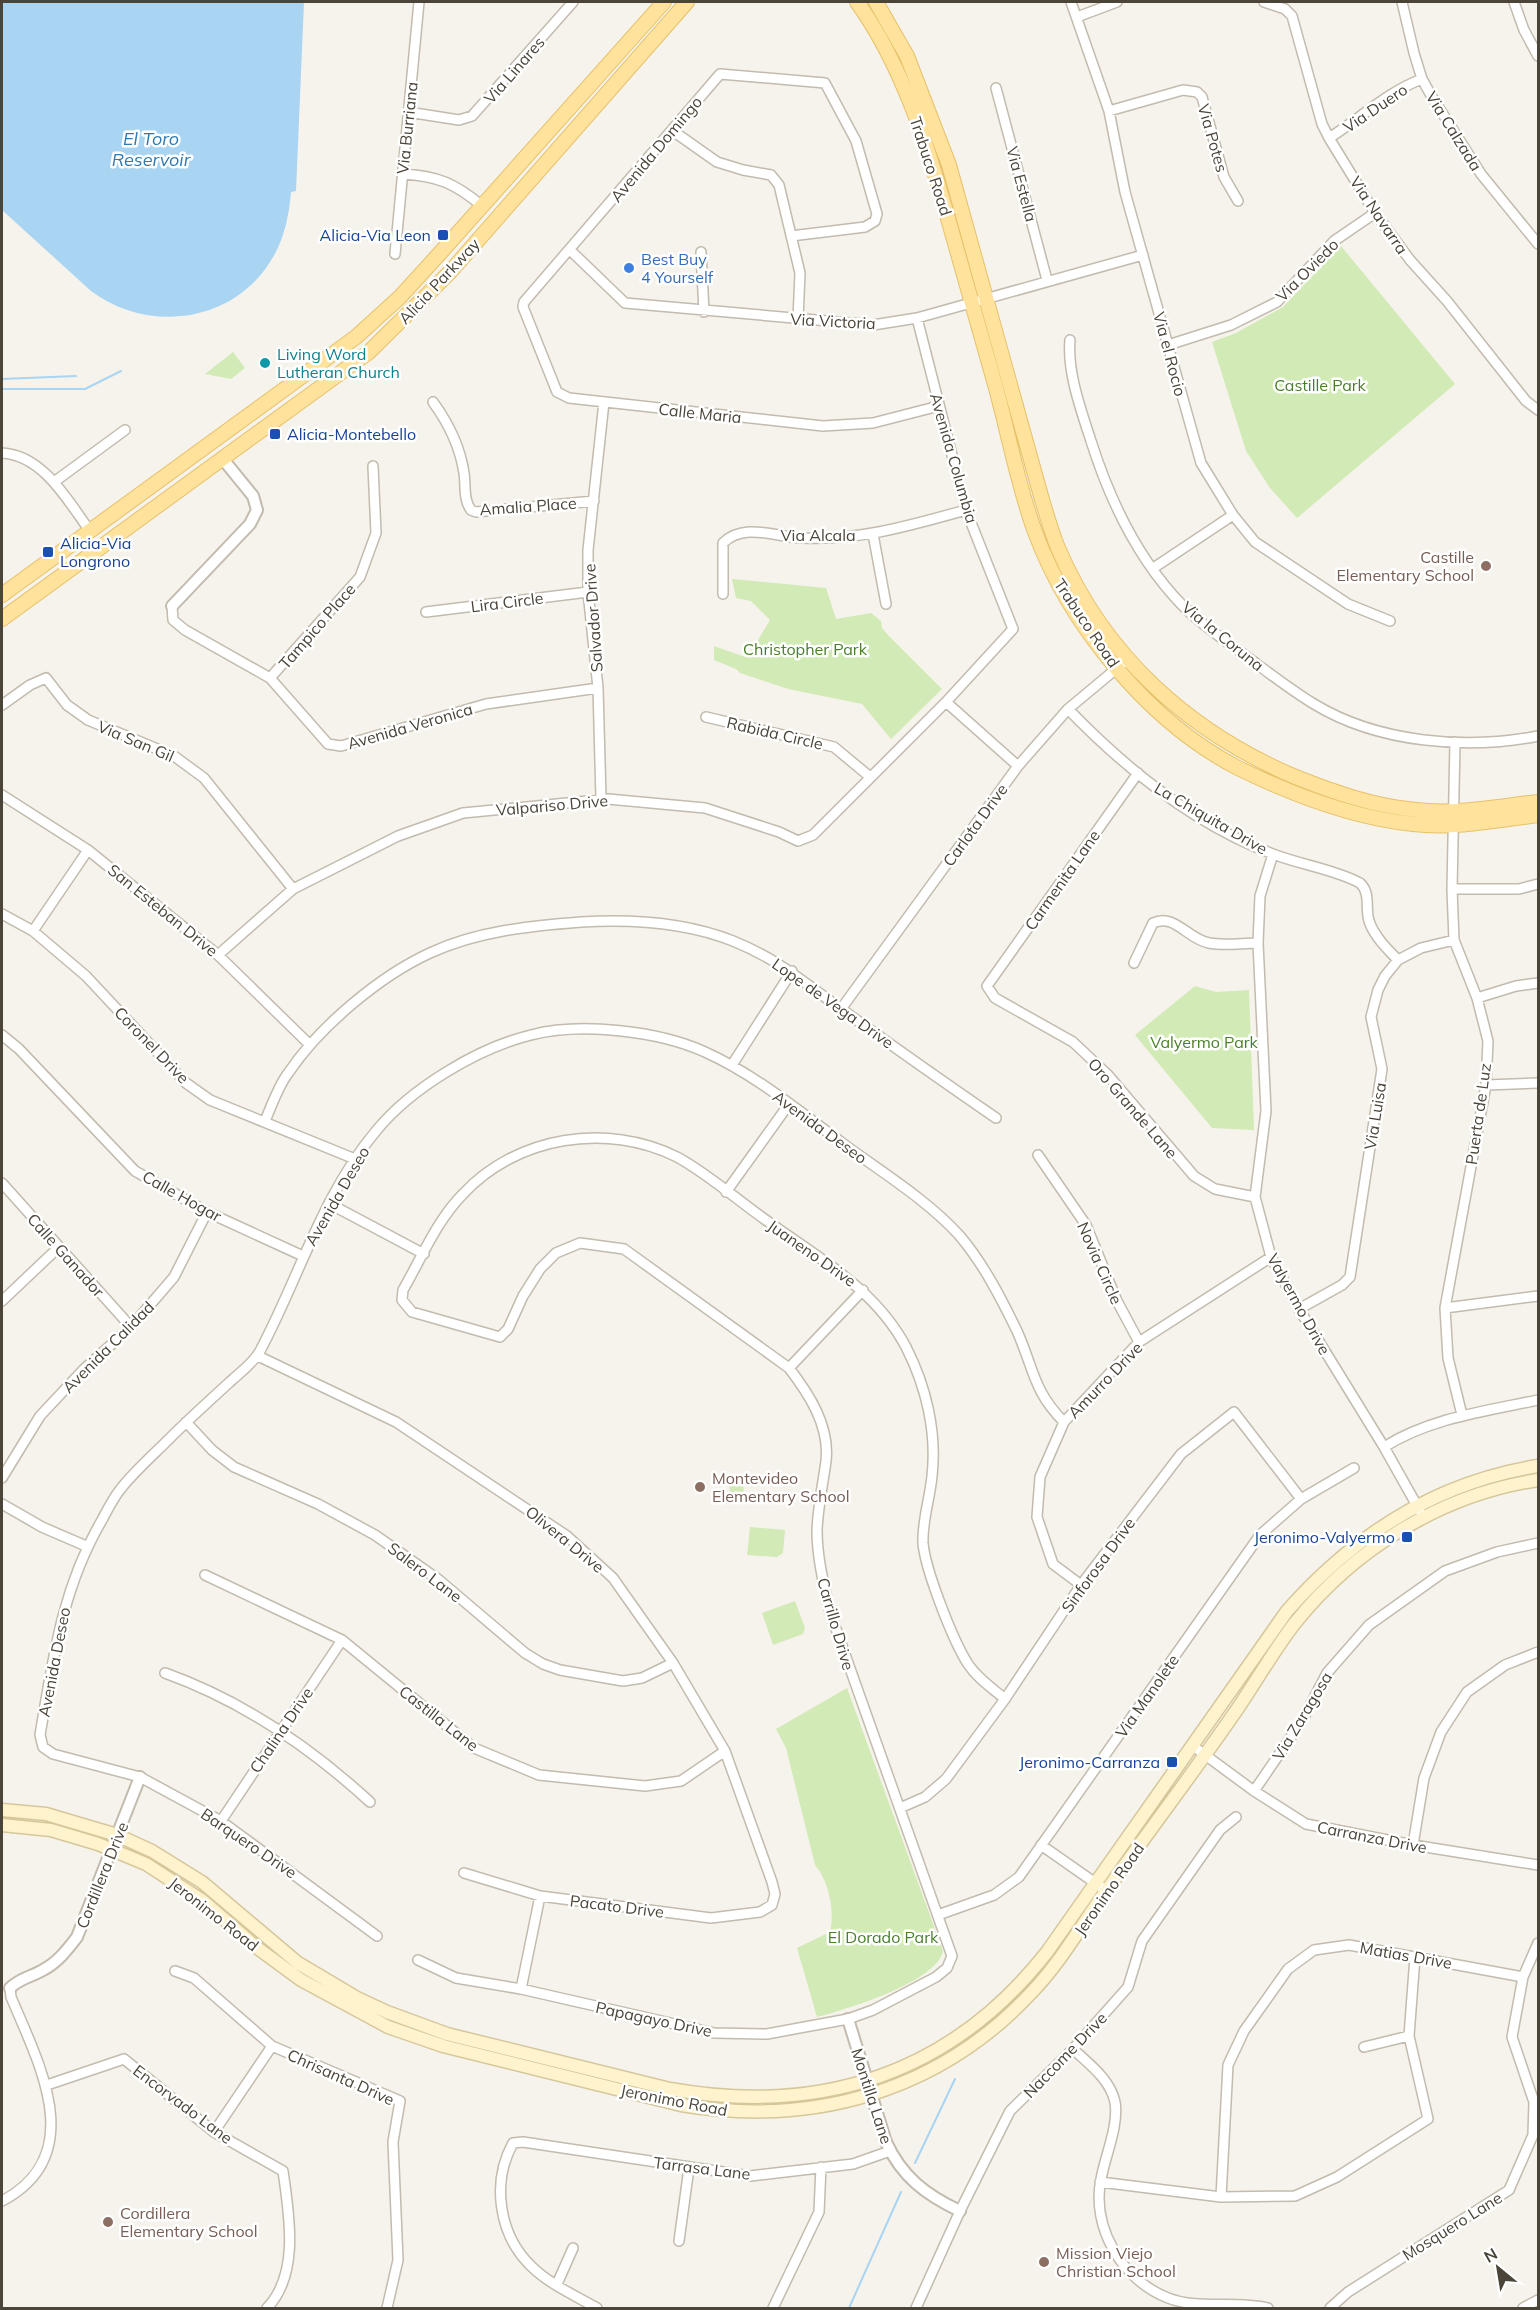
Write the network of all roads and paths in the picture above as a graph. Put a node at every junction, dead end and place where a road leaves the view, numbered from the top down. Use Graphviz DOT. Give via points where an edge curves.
graph roads {
  1 [pos="419,2"];
  2 [pos="573,2"];
  3 [pos="664,2"];
  4 [pos="687,2"];
  5 [pos="857,2"];
  6 [pos="876,2"];
  7 [pos="1071,2"];
  8 [pos="1118,2"];
  9 [pos="1264,2"];
  10 [pos="1402,2"];
  11 [pos="1514,2"];
  12 [pos="1077,17"];
  13 [pos="1539,56"];
  14 [pos="1422,79"];
  15 [pos="996,87"];
  16 [pos="1109,111"];
  17 [pos="408,112"];
  18 [pos="673,131"];
  19 [pos="1329,138"];
  20 [pos="402,174"];
  21 [pos="1238,201"];
  22 [pos="481,205"];
  23 [pos="1375,213"];
  24 [pos="497,218"];
  25 [pos="791,236"];
  26 [pos="1539,244"];
  27 [pos="571,251"];
  28 [pos="701,252"];
  29 [pos="395,254"];
  30 [pos="1143,255"];
  31 [pos="1047,280"];
  32 [pos="987,297"];
  33 [pos="524,302"];
  34 [pos="972,302"];
  35 [pos="704,312"];
  36 [pos="917,318"];
  37 [pos="798,319"];
  38 [pos="1070,340"];
  39 [pos="1168,345"];
  40 [pos="285,390"];
  41 [pos="433,402"];
  42 [pos="604,402"];
  43 [pos="939,406"];
  44 [pos="1539,410"];
  45 [pos="125,430"];
  46 [pos="2,453"];
  47 [pos="222,458"];
  48 [pos="373,466"];
  49 [pos="163,478"];
  50 [pos="54,482"];
  51 [pos="594,501"];
  52 [pos="966,510"];
  53 [pos="1233,515"];
  54 [pos="90,531"];
  55 [pos="873,534"];
  56 [pos="1152,569"];
  57 [pos="588,592"];
  58 [pos="723,594"];
  59 [pos="2,595"];
  60 [pos="885,604"];
  61 [pos="172,606"];
  62 [pos="426,612"];
  63 [pos="2,619"];
  64 [pos="1390,621"];
  65 [pos="1013,629"];
  66 [pos="1128,658"];
  67 [pos="1117,668"];
  68 [pos="270,678"];
  69 [pos="598,688"];
  70 [pos="946,702"];
  71 [pos="2,705"];
  72 [pos="1068,709"];
  73 [pos="706,717"];
  74 [pos="1539,736"];
  75 [pos="1455,742"];
  76 [pos="1018,766"];
  77 [pos="1137,773"];
  78 [pos="869,776"];
  79 [pos="2,795"];
  80 [pos="601,799"];
  81 [pos="1539,802"];
  82 [pos="1539,815"];
  83 [pos="1454,818"];
  84 [pos="88,850"];
  85 [pos="1273,854"];
  86 [pos="1539,884"];
  87 [pos="293,889"];
  88 [pos="1452,889"];
  89 [pos="2,914"];
  90 [pos="33,931"];
  91 [pos="1454,940"];
  92 [pos="1258,943"];
  93 [pos="219,955"];
  94 [pos="1398,960"];
  95 [pos="1134,963"];
  96 [pos="792,971"];
  97 [pos="1539,983"];
  98 [pos="987,986"];
  99 [pos="1477,998"];
  100 [pos="841,1009"];
  101 [pos="2,1035"];
  102 [pos="309,1044"];
  103 [pos="732,1065"];
  104 [pos="1539,1083"];
  105 [pos="1486,1085"];
  106 [pos="789,1104"];
  107 [pos="996,1118"];
  108 [pos="265,1121"];
  109 [pos="1038,1155"];
  110 [pos="355,1159"];
  111 [pos="2,1183"];
  112 [pos="726,1192"];
  113 [pos="1255,1197"];
  114 [pos="330,1204"];
  115 [pos="207,1212"];
  116 [pos="59,1247"];
  117 [pos="424,1254"];
  118 [pos="303,1256"];
  119 [pos="1271,1257"];
  120 [pos="863,1290"];
  121 [pos="1539,1296"];
  122 [pos="2,1301"];
  123 [pos="1445,1308"];
  124 [pos="1299,1309"];
  125 [pos="131,1327"];
  126 [pos="500,1337"];
  127 [pos="1139,1342"];
  128 [pos="258,1356"];
  129 [pos="789,1368"];
  130 [pos="1539,1400"];
  131 [pos="1462,1415"];
  132 [pos="186,1422"];
  133 [pos="1064,1422"];
  134 [pos="1384,1447"];
  135 [pos="1539,1466"];
  136 [pos="1354,1468"];
  137 [pos="2,1478"];
  138 [pos="1539,1480"];
  139 [pos="1301,1499"];
  140 [pos="2,1504"];
  141 [pos="1416,1506"];
  142 [pos="1423,1517"];
  143 [pos="1539,1543"];
  144 [pos="86,1546"];
  145 [pos="205,1575"];
  146 [pos="1081,1585"];
  147 [pos="342,1640"];
  148 [pos="1539,1652"];
  149 [pos="673,1663"];
  150 [pos="165,1672"];
  151 [pos="1005,1699"];
  152 [pos="281,1730"];
  153 [pos="1193,1746"];
  154 [pos="43,1747"];
  155 [pos="725,1751"];
  156 [pos="1205,1754"];
  157 [pos="140,1778"];
  158 [pos="1254,1791"];
  159 [pos="370,1802"];
  160 [pos="900,1808"];
  161 [pos="2,1810"];
  162 [pos="1236,1817"];
  163 [pos="221,1821"];
  164 [pos="2,1825"];
  165 [pos="117,1835"];
  166 [pos="1041,1845"];
  167 [pos="1413,1845"];
  168 [pos="111,1849"];
  169 [pos="1539,1865"];
  170 [pos="464,1873"];
  171 [pos="1095,1882"];
  172 [pos="1106,1890"];
  173 [pos="540,1896"];
  174 [pos="772,1905"];
  175 [pos="938,1915"];
  176 [pos="377,1936"];
  177 [pos="1539,1943"];
  178 [pos="1415,1958"];
  179 [pos="418,1960"];
  180 [pos="951,1961"];
  181 [pos="175,1971"];
  182 [pos="1523,1977"];
  183 [pos="10,1988"];
  184 [pos="521,1989"];
  185 [pos="848,2019"];
  186 [pos="1409,2036"];
  187 [pos="272,2046"];
  188 [pos="1364,2047"];
  189 [pos="1073,2049"];
  190 [pos="867,2081"];
  191 [pos="47,2085"];
  192 [pos="872,2095"];
  193 [pos="214,2132"];
  194 [pos="890,2151"];
  195 [pos="689,2168"];
  196 [pos="821,2168"];
  197 [pos="1100,2182"];
  198 [pos="1221,2197"];
  199 [pos="2,2201"];
  200 [pos="960,2211"];
  201 [pos="679,2241"];
  202 [pos="573,2248"];
  203 [pos="557,2284"];
  204 [pos="1539,2300"];
  205 [pos="1182,2305"];
  206 [pos="267,2308"];
  207 [pos="387,2308"];
  208 [pos="597,2308"];
  209 [pos="773,2308"];
  210 [pos="916,2308"];
  211 [pos="1268,2308"];
  212 [pos="1330,2308"];
  213 [pos="1523,2308"];
  1 -- 17 [label="street, Via Burriana"];
  2 -- 17 [label="street, Via Linares" via="472,116 459,120"];
  3 -- 22 [label="main road, Alicia Parkway"];
  4 -- 24 [label="main road, Alicia Parkway"];
  5 -- 34 [label="main road, Trabuco Road" via="892,62 919,124"];
  6 -- 32 [label="main road, Trabuco Road" via="907,57 949,165"];
  7 -- 12 [label="street, Via el Rocio"];
  8 -- 12 [label="street"];
  9 -- 19 [label="street, Via Navarra" via="1285,9 1292,16"];
  10 -- 14 [label="street, Via Calzada"];
  11 -- 13 [label="street"];
  12 -- 16 [label="street, Via el Rocio"];
  14 -- 19 [label="street, Via Duero" via="1384,98"];
  14 -- 26 [label="street, Via Calzada" via="1481,174"];
  15 -- 31 [label="street, Via Estella"];
  16 -- 21 [label="street, Via Potes" via="1183,90 1197,92 1224,177"];
  16 -- 30 [label="street, Via el Rocio" via="1125,192"];
  17 -- 20 [label="street, Via Burriana"];
  18 -- 25 [label="street" via="717,162 771,175 779,185"];
  18 -- 25 [label="street, Avenida Domingo" via="720,74 823,82 856,141 877,214 875,221 865,227"];
  18 -- 27 [label="street, Avenida Domingo"];
  19 -- 23 [label="street, Via Navarra"];
  20 -- 22 [label="street" via="443,180"];
  20 -- 29 [label="street, Via Burriana"];
  22 -- 24 [label="main road"];
  22 -- 40 [label="main road, Alicia Parkway" via="400,297 356,337"];
  23 -- 39 [label="street, Via Oviedo" via="1334,241 1277,302 1231,325"];
  23 -- 44 [label="street, Via Navarra" via="1526,401"];
  24 -- 47 [label="main road, Alicia Parkway" via="450,272 369,352"];
  25 -- 37 [label="street" via="800,273"];
  27 -- 33 [label="street, Avenida Domingo"];
  27 -- 35 [label="street, Via Victoria" via="625,303"];
  28 -- 35 [label="street"];
  30 -- 31 [label="street, Via Victoria"];
  30 -- 39 [label="street, Via el Rocio"];
  31 -- 32 [label="street, Via Victoria"];
  32 -- 34 [label="street, Via Victoria"];
  32 -- 66 [label="main road, Trabuco Road" via="1058,547 1083,597"];
  33 -- 42 [label="street, Calle Maria" via="557,392 562,397"];
  34 -- 36 [label="street, Via Victoria"];
  34 -- 67 [label="main road, Trabuco Road" via="1035,532 1065,597"];
  35 -- 37 [label="street, Via Victoria"];
  36 -- 37 [label="street, Via Victoria" via="873,325"];
  36 -- 43 [label="street, Avenida Columbia"];
  38 -- 56 [label="street, Via la Coruna" via="1068,355 1103,479"];
  39 -- 53 [label="street, Via el Rocio" via="1201,463"];
  40 -- 47 [label="main road" via="272,409 229,442"];
  40 -- 49 [label="main road, Alicia Parkway"];
  41 -- 51 [label="street, Amalia Place" via="445,418 461,455 465,498 471,510"];
  42 -- 43 [label="street, Calle Maria" via="823,426 873,423"];
  42 -- 51 [label="street, Salvador Drive"];
  43 -- 52 [label="street, Avenida Columbia"];
  45 -- 50 [label="street"];
  46 -- 50 [label="street" via="26,460"];
  47 -- 49 [label="main road" via="207,458"];
  47 -- 61 [label="street" via="252,496 257,510 250,524"];
  47 -- 63 [label="main road, Alicia Parkway"];
  48 -- 68 [label="street, Tampico Place" via="376,533 360,578"];
  49 -- 54 [label="main road, Alicia Parkway"];
  50 -- 54 [label="street"];
  51 -- 57 [label="street, Salvador Drive"];
  52 -- 55 [label="street, Via Alcala"];
  52 -- 65 [label="street, Avenida Columbia"];
  53 -- 56 [label="street"];
  53 -- 64 [label="street, Via el Rocio" via="1265,549 1348,604"];
  54 -- 59 [label="main road, Alicia Parkway"];
  55 -- 58 [label="street, Via Alcala" via="801,538 742,531 731,535 723,543"];
  55 -- 60 [label="street"];
  56 -- 75 [label="street, Via la Coruna" via="1183,606 1315,705 1351,722 1396,735"];
  57 -- 62 [label="street, Lira Circle"];
  57 -- 69 [label="street, Salvador Drive"];
  61 -- 68 [label="street, Avenida Veronica" via="173,620 185,630"];
  65 -- 70 [label="street, Valpariso Drive"];
  66 -- 67 [label="street, Carlota Drive"];
  66 -- 83 [label="main road, Trabuco Road" via="1163,695 1236,750 1335,793"];
  67 -- 72 [label="street, Carlota Drive"];
  67 -- 83 [label="main road, Trabuco Road" via="1184,733 1217,757 1278,788 1314,802 1413,824"];
  68 -- 69 [label="street, Avenida Veronica" via="328,744 340,746 486,704"];
  69 -- 80 [label="street, Salvador Drive"];
  70 -- 76 [label="street"];
  70 -- 78 [label="street, Valpariso Drive"];
  71 -- 87 [label="street, Via San Gil" via="46,678 67,705 88,720 174,756 204,778"];
  72 -- 76 [label="street, Carlota Drive"];
  72 -- 77 [label="street, La Chiquita Drive"];
  73 -- 78 [label="street, Rabida Circle" via="834,747"];
  74 -- 75 [label="street, Via la Coruna" via="1513,741"];
  75 -- 83 [label="street, Puerta de Luz"];
  76 -- 100 [label="street, Carlota Drive"];
  77 -- 85 [label="street, La Chiquita Drive" via="1185,807"];
  77 -- 98 [label="street, Carmenita Lane"];
  78 -- 80 [label="street, Valpariso Drive" via="813,836 798,841 705,808"];
  79 -- 84 [label="street, San Esteban Drive"];
  80 -- 87 [label="street, Valpariso Drive" via="463,813 398,836"];
  81 -- 83 [label="main road, Trabuco Road"];
  82 -- 83 [label="main road, Trabuco Road"];
  83 -- 88 [label="street, Puerta de Luz"];
  84 -- 90 [label="street"];
  84 -- 93 [label="street, San Esteban Drive"];
  85 -- 92 [label="street, Valyermo Drive" via="1260,896"];
  85 -- 94 [label="street, La Chiquita Drive" via="1360,883 1366,891 1372,928"];
  86 -- 88 [label="street" via="1519,889"];
  87 -- 93 [label="street, Valpariso Drive"];
  88 -- 91 [label="street, Puerta de Luz"];
  89 -- 90 [label="street, Coronel Drive"];
  90 -- 108 [label="street, Coronel Drive" via="86,976 186,1083 210,1100"];
  91 -- 94 [label="street" via="1421,948"];
  91 -- 99 [label="street, Puerta de Luz"];
  92 -- 95 [label="street" via="1208,943 1162,919 1153,923"];
  92 -- 113 [label="street, Valyermo Drive" via="1266,1111"];
  93 -- 102 [label="street, San Esteban Drive"];
  94 -- 124 [label="street, Via Luisa" via="1385,976 1371,1017 1382,1069 1350,1277"];
  96 -- 100 [label="street, Lope de Vega Drive"];
  96 -- 102 [label="street, Lope de Vega Drive" via="731,940 675,926 599,921 502,931 430,953 354,1004"];
  96 -- 103 [label="street"];
  97 -- 99 [label="street"];
  98 -- 113 [label="street, Oro Grande Lane" via="994,998 1073,1042 1107,1074 1194,1176 1215,1189"];
  99 -- 105 [label="street, Puerta de Luz" via="1488,1041"];
  100 -- 107 [label="street, Lope de Vega Drive"];
  101 -- 115 [label="street, Calle Hogar" via="135,1170"];
  102 -- 108 [label="street, Lope de Vega Drive" via="287,1074"];
  103 -- 106 [label="street, Avenida Deseo"];
  103 -- 110 [label="street, Avenida Deseo" via="665,1038 615,1030 532,1034 472,1058 405,1100"];
  104 -- 105 [label="street"];
  105 -- 123 [label="street, Puerta de Luz"];
  106 -- 112 [label="street"];
  106 -- 133 [label="street, Avenida Deseo" via="912,1194 957,1233 982,1265 1000,1298 1046,1403"];
  108 -- 110 [label="street, Coronel Drive"];
  109 -- 127 [label="street, Novia Circle" via="1086,1225 1116,1301"];
  110 -- 114 [label="street, Avenida Deseo"];
  111 -- 116 [label="street, Calle Ganador"];
  112 -- 117 [label="street, Juaneno Drive" via="678,1158 643,1144 577,1137 542,1146 486,1173 462,1194"];
  112 -- 120 [label="street, Juaneno Drive"];
  113 -- 119 [label="street, Valyermo Drive"];
  114 -- 117 [label="street"];
  114 -- 118 [label="street, Avenida Deseo"];
  115 -- 118 [label="street, Calle Hogar"];
  115 -- 125 [label="street, Avenida Calidad" via="174,1277"];
  116 -- 122 [label="street"];
  116 -- 125 [label="street, Calle Ganador"];
  117 -- 126 [label="street, Juaneno Drive" via="401,1294 405,1306 412,1312"];
  118 -- 128 [label="street, Avenida Deseo"];
  119 -- 124 [label="street, Valyermo Drive"];
  119 -- 127 [label="street, Amurro Drive"];
  120 -- 129 [label="street"];
  120 -- 151 [label="street, Juaneno Drive" via="891,1322 927,1398 932,1475 923,1545 939,1597 967,1663"];
  121 -- 123 [label="street"];
  123 -- 131 [label="street, Puerta de Luz" via="1448,1358"];
  124 -- 134 [label="street, Valyermo Drive"];
  125 -- 137 [label="street, Avenida Calidad" via="40,1416"];
  126 -- 129 [label="street, Carrillo Drive" via="540,1269 556,1253 580,1243 624,1249"];
  127 -- 133 [label="street, Amurro Drive"];
  128 -- 132 [label="street, Avenida Deseo"];
  128 -- 149 [label="street, Olivera Drive" via="396,1422 567,1536 614,1578"];
  129 -- 160 [label="street, Carrillo Drive" via="819,1416 827,1452 817,1528 818,1559 830,1612"];
  130 -- 131 [label="street"];
  131 -- 134 [label="street" via="1419,1429"];
  132 -- 144 [label="street, Avenida Deseo" via="121,1488"];
  132 -- 149 [label="street, Salero Lane" via="234,1467 375,1534 543,1664 623,1681 642,1678"];
  133 -- 146 [label="street, Amurro Drive" via="1040,1477 1036,1517 1053,1564"];
  134 -- 141 [label="street, Valyermo Drive"];
  135 -- 141 [label="main road, Jeronimo Road" via="1487,1477"];
  136 -- 139 [label="street, Via Manolete"];
  138 -- 142 [label="main road, Jeronimo Road" via="1478,1494"];
  139 -- 146 [label="street, Sinforosa Drive" via="1234,1412 1181,1454"];
  139 -- 166 [label="street, Via Manolete" via="1260,1535"];
  140 -- 144 [label="street"];
  141 -- 142 [label="street, Valyermo Drive"];
  141 -- 153 [label="main road, Jeronimo Road" via="1361,1540 1312,1583 1287,1611"];
  142 -- 156 [label="main road, Jeronimo Road" via="1376,1546 1310,1605"];
  143 -- 158 [label="street, Via Zaragosa" via="1497,1552 1445,1571 1369,1624 1327,1673 1302,1721"];
  144 -- 154 [label="street, Avenida Deseo" via="62,1610 40,1735"];
  145 -- 147 [label="street, Castilla Lane"];
  146 -- 151 [label="street, Sinforosa Drive"];
  147 -- 152 [label="street, Chalina Drive"];
  147 -- 155 [label="street, Castilla Lane" via="474,1748 539,1775 645,1786 681,1781"];
  148 -- 167 [label="street" via="1505,1665 1467,1692 1460,1702 1441,1732 1424,1778"];
  149 -- 155 [label="street, Olivera Drive"];
  150 -- 152 [label="street" via="204,1687"];
  151 -- 160 [label="street, Sinforosa Drive" via="946,1779 925,1797"];
  152 -- 159 [label="street"];
  152 -- 163 [label="street, Chalina Drive"];
  153 -- 156 [label="street, Carranza Drive"];
  153 -- 171 [label="main road, Jeronimo Road"];
  154 -- 157 [label="street, Barquero Drive" via="53,1754"];
  155 -- 174 [label="street, Olivera Drive" via="772,1882"];
  156 -- 158 [label="street, Carranza Drive"];
  156 -- 172 [label="main road, Jeronimo Road"];
  157 -- 163 [label="street, Barquero Drive"];
  157 -- 165 [label="street, Cordillera Drive"];
  158 -- 167 [label="street, Carranza Drive" via="1306,1824"];
  160 -- 175 [label="street, Carrillo Drive"];
  161 -- 165 [label="main road, Jeronimo Road" via="46,1814"];
  162 -- 189 [label="street, Naccome Drive" via="1220,1830 1142,1941 1128,1987"];
  163 -- 176 [label="street, Barquero Drive"];
  164 -- 168 [label="main road, Jeronimo Road" via="51,1830"];
  165 -- 168 [label="street, Cordillera Drive"];
  165 -- 190 [label="main road, Jeronimo Road" via="202,1882 270,1942 325,1980 419,2025 707,2096 773,2098 813,2094"];
  166 -- 171 [label="street"];
  166 -- 175 [label="street, Via Manolete" via="1019,1877 999,1893"];
  167 -- 169 [label="street, Carranza Drive"];
  168 -- 183 [label="street, Cordillera Drive" via="77,1937 60,1958"];
  168 -- 192 [label="main road, Jeronimo Road" via="180,1885 280,1965 328,1997 388,2027 443,2046 714,2110 784,2112"];
  170 -- 173 [label="street, Pacato Drive"];
  171 -- 172 [label="street"];
  171 -- 190 [label="main road, Jeronimo Road" via="1034,1968 997,2006 938,2049"];
  172 -- 192 [label="main road, Jeronimo Road" via="1046,1977 998,2025 937,2067"];
  173 -- 174 [label="street, Pacato Drive" via="711,1918 760,1912"];
  173 -- 184 [label="street"];
  175 -- 180 [label="street, Carrillo Drive" via="952,1950"];
  177 -- 182 [label="street, Mosquero Lane"];
  178 -- 182 [label="street, Matias Drive"];
  178 -- 186 [label="street"];
  178 -- 198 [label="street, Matias Drive" via="1349,1945 1314,1950 1288,1969 1244,2031 1228,2065"];
  179 -- 184 [label="street, Papagayo Drive" via="456,1977"];
  180 -- 185 [label="street, Papagayo Drive" via="919,1987"];
  181 -- 187 [label="street, Chrisanta Drive" via="194,1978"];
  182 -- 212 [label="street, Mosquero Lane" via="1512,2037 1534,2102 1533,2135 1509,2190 1348,2292"];
  183 -- 191 [label="street, Cordillera Drive"];
  184 -- 185 [label="street, Papagayo Drive" via="714,2033 767,2034"];
  185 -- 190 [label="street, Montilla Lane"];
  186 -- 188 [label="street"];
  186 -- 198 [label="street" via="1428,2119 1337,2177 1295,2196"];
  187 -- 193 [label="street"];
  187 -- 207 [label="street, Chrisanta Drive" via="400,2102 393,2142 398,2260"];
  189 -- 197 [label="street" via="1102,2078 1114,2102 1114,2122"];
  189 -- 200 [label="street, Naccome Drive" via="1010,2111"];
  190 -- 192 [label="street, Montilla Lane"];
  191 -- 193 [label="street, Encorvado Lane" via="124,2059"];
  191 -- 199 [label="street, Cordillera Drive" via="52,2119 45,2157 33,2176"];
  192 -- 194 [label="street, Montilla Lane"];
  193 -- 206 [label="street, Encorvado Lane" via="283,2171 290,2255 275,2300"];
  194 -- 196 [label="street, Tarrasa Lane" via="865,2161"];
  194 -- 200 [label="street, Montilla Lane" via="920,2188"];
  195 -- 196 [label="street, Tarrasa Lane" via="750,2176"];
  195 -- 201 [label="street"];
  195 -- 203 [label="street, Tarrasa Lane" via="513,2143 501,2186 506,2227 514,2247 532,2268"];
  196 -- 209 [label="street" via="819,2212"];
  197 -- 198 [label="street"];
  197 -- 205 [label="street" via="1100,2216 1118,2257 1143,2284"];
  200 -- 210 [label="street, Naccome Drive"];
  202 -- 203 [label="street"];
  203 -- 208 [label="street"];
  204 -- 213 [label="street"];
  205 -- 211 [label="street"];
}
